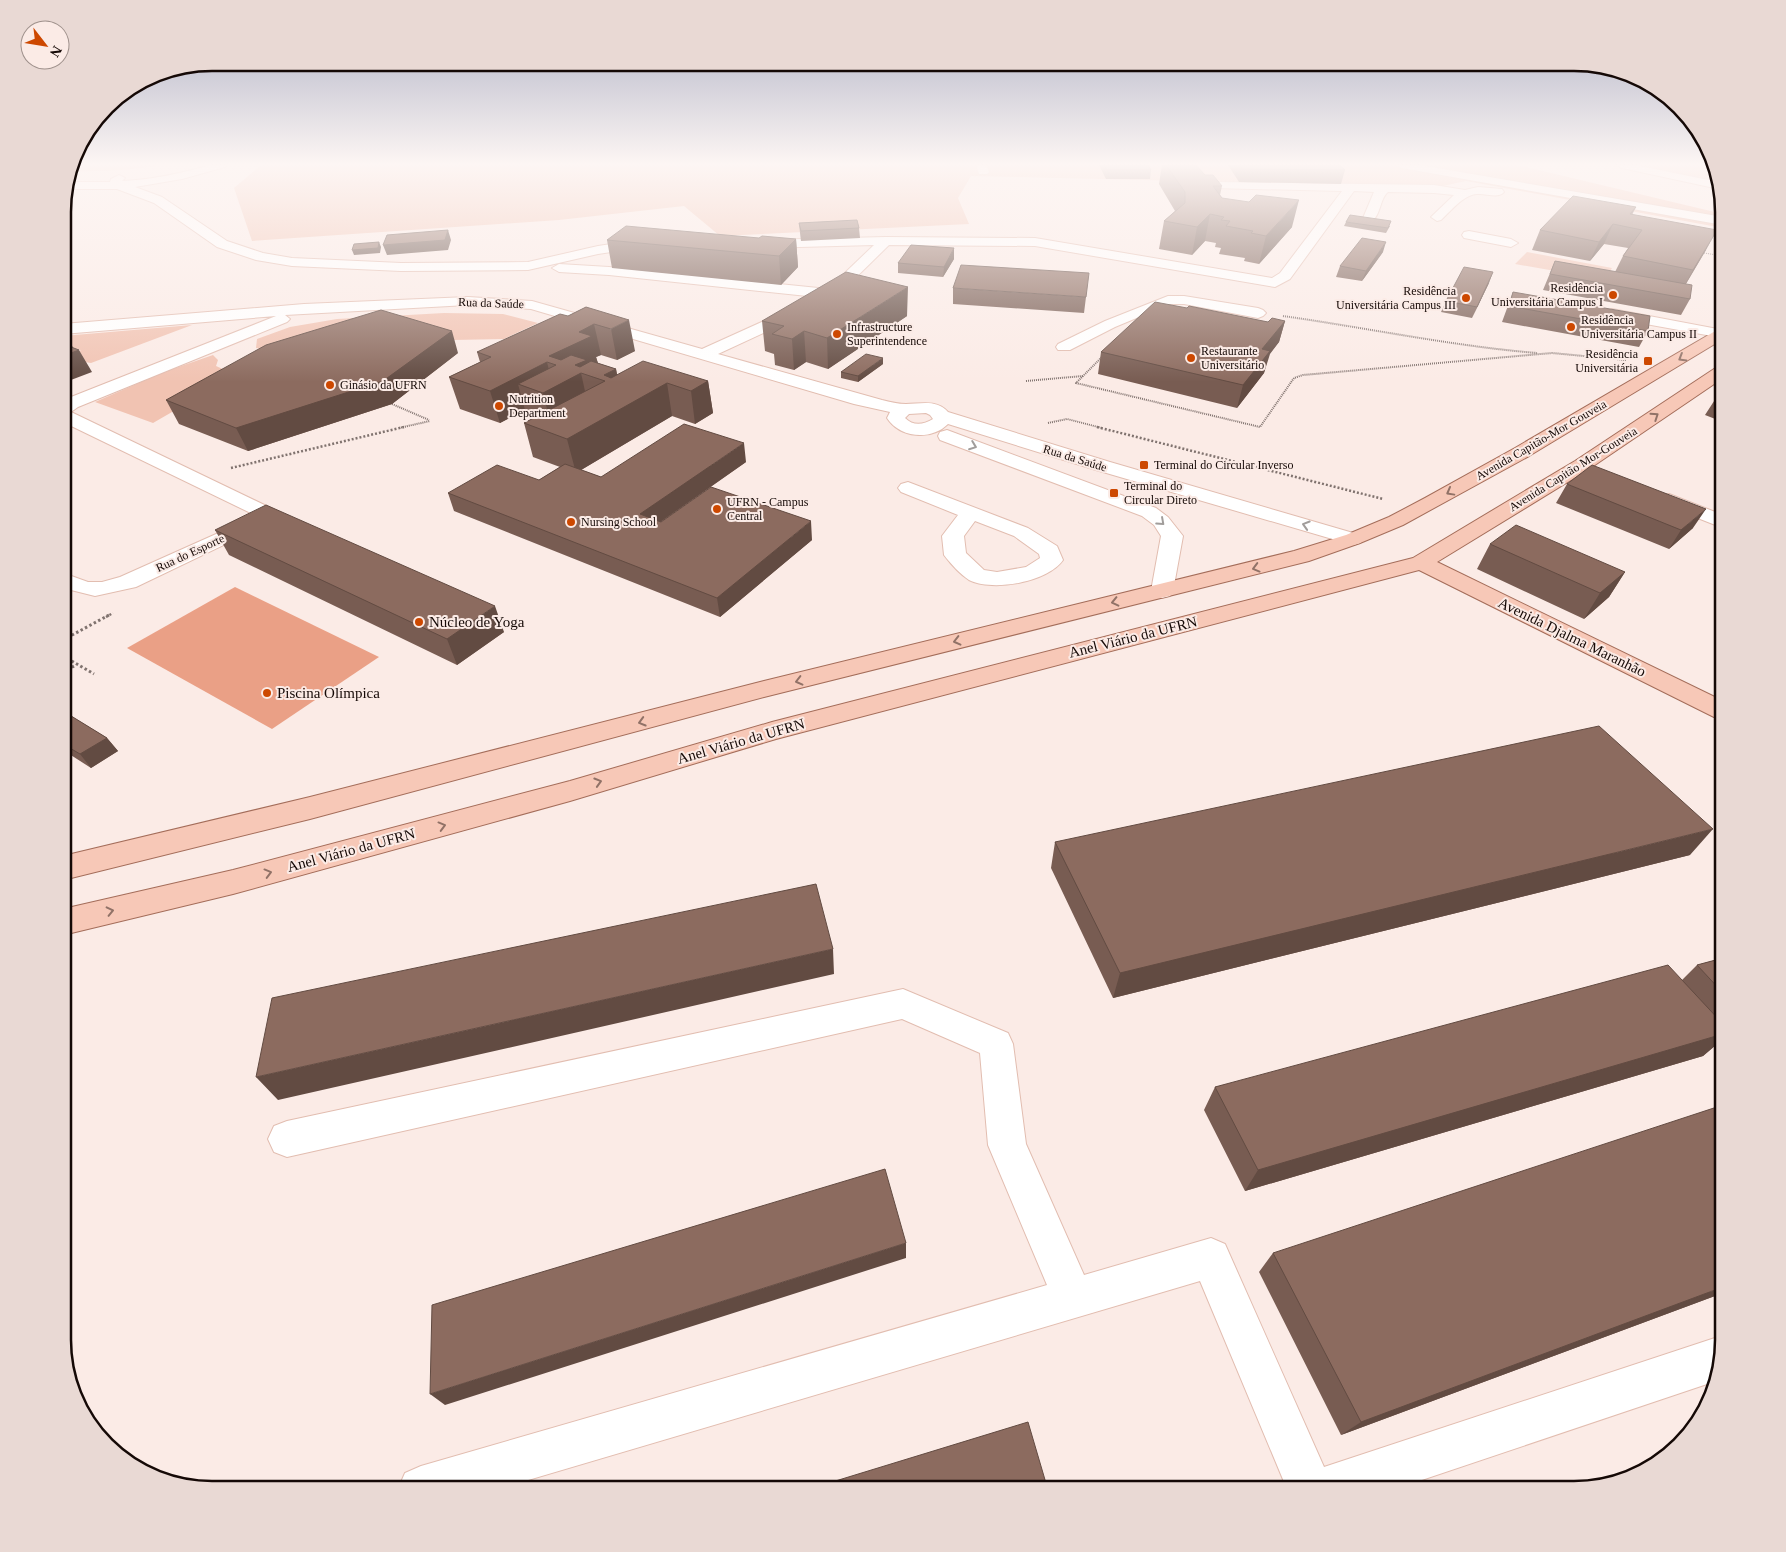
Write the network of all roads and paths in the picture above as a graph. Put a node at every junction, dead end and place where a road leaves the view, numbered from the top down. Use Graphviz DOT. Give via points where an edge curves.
graph roads {
  1 [pos="212,237"];
  2 [pos="1314,237"];
  3 [pos="1482,237"];
  4 [pos="886,241"];
  5 [pos="659,242"];
  6 [pos="1511,243"];
  7 [pos="749,244"];
  8 [pos="432,253"];
  9 [pos="1704,253"];
  10 [pos="1715,255"];
  11 [pos="337,264"];
  12 [pos="528,266"];
  13 [pos="831,294"];
  14 [pos="304,309"];
  15 [pos="1600,312"];
  16 [pos="1258,313"];
  17 [pos="72,328"];
  18 [pos="1715,332"];
  19 [pos="200,334"];
  20 [pos="239,336"];
  21 [pos="1715,337"];
  22 [pos="1064,347"];
  23 [pos="1108,352"];
  24 [pos="704,354"];
  25 [pos="1547,354"];
  26 [pos="1621,360"];
  27 [pos="1083,376"];
  28 [pos="1026,380"];
  29 [pos="1715,380"];
  30 [pos="72,403"];
  31 [pos="392,404"];
  32 [pos="72,419"];
  33 [pos="935,422"];
  34 [pos="1043,424"];
  35 [pos="193,478"];
  36 [pos="908,488"];
  37 [pos="1653,493"];
  38 [pos="1384,499"];
  39 [pos="971,512"];
  40 [pos="270,515"];
  41 [pos="1715,519"];
  42 [pos="290,526"];
  43 [pos="1353,539"];
  44 [pos="1421,563"];
  45 [pos="72,585"];
  46 [pos="1162,591"];
  47 [pos="72,661"];
  48 [pos="77,664"];
  49 [pos="72,667"];
  50 [pos="94,674"];
  51 [pos="1715,708"];
  52 [pos="72,866"];
  53 [pos="72,920"];
  54 [pos="287,1139"];
  55 [pos="1072,1298"];
  56 [pos="1713,1361"];
  57 [pos="452,1481"];
  58 [pos="1306,1481"];
  59 [pos="1355,1481"];
  1 -- 11 [label="street" via="242,252 292,262"];
  2 -- 4 [label="street" via="1286,276 1274,283 1035,242"];
  3 -- 6 [label="street"];
  4 -- 7 [label="street"];
  4 -- 13 [label="street"];
  5 -- 12 [label="street" via="598,250"];
  8 -- 11 [label="street"];
  9 -- 10 [label="path"];
  11 -- 12 [label="street"];
  12 -- 13 [label="street"];
  13 -- 24 [label="street" via="808,308"];
  14 -- 17 [label="street, Rua da Saúde"];
  14 -- 20 [label="street"];
  14 -- 24 [label="street, Rua da Saúde" via="468,301 532,305"];
  15 -- 18 [label="street"];
  16 -- 22 [label="street" via="1168,300"];
  16 -- 25 [label="path" via="1362,327 1478,348"];
  19 -- 20 [label="street"];
  20 -- 30 [label="street" via="131,372"];
  21 -- 43 [label="main road, Avenida Capitão-Mor Gouveia, one-way" via="1506,462 1396,521"];
  23 -- 27 [label="path"];
  24 -- 33 [label="street, Rua da Saúde" via="860,400 905,409 896,418 900,425 918,429"];
  25 -- 26 [label="path"];
  25 -- 27 [label="path" via="1303,375 1294,378 1260,427 1076,383"];
  27 -- 28 [label="path"];
  44 -- 29 [label="main road, Avenida Capitão Mor-Gouveia, one-way" via="1591,469"];
  31 -- 35 [label="path" via="430,420"];
  32 -- 35 [label="street"];
  43 -- 33 [label="street, Rua da Saúde, one-way" via="1039,447"];
  33 -- 46 [label="street, Rua da Saúde, one-way" via="1149,512 1172,536"];
  34 -- 38 [label="path" via="1067,419"];
  35 -- 40 [label="street"];
  36 -- 39 [label="street"];
  37 -- 41 [label="street"];
  40 -- 42 [label="street"];
  40 -- 45 [label="street, Rua do Esporte" via="128,582 102,590"];
  43 -- 46 [label="main road, one-way" via="1301,556"];
  44 -- 51 [label="main road, Avenida Djalma Maranhão"];
  53 -- 44 [label="main road, Anel Viário da UFRN, one-way" via="233,882 570,791 772,731"];
  46 -- 52 [label="main road, one-way"];
  47 -- 48 [label="path"];
  48 -- 49 [label="path"];
  48 -- 50 [label="path"];
  54 -- 55 [label="street" via="904,1004 996,1044 1008,1145"];
  55 -- 57 [label="street"];
  55 -- 58 [label="street" via="1211,1258"];
  56 -- 59 [label="street"];
}
